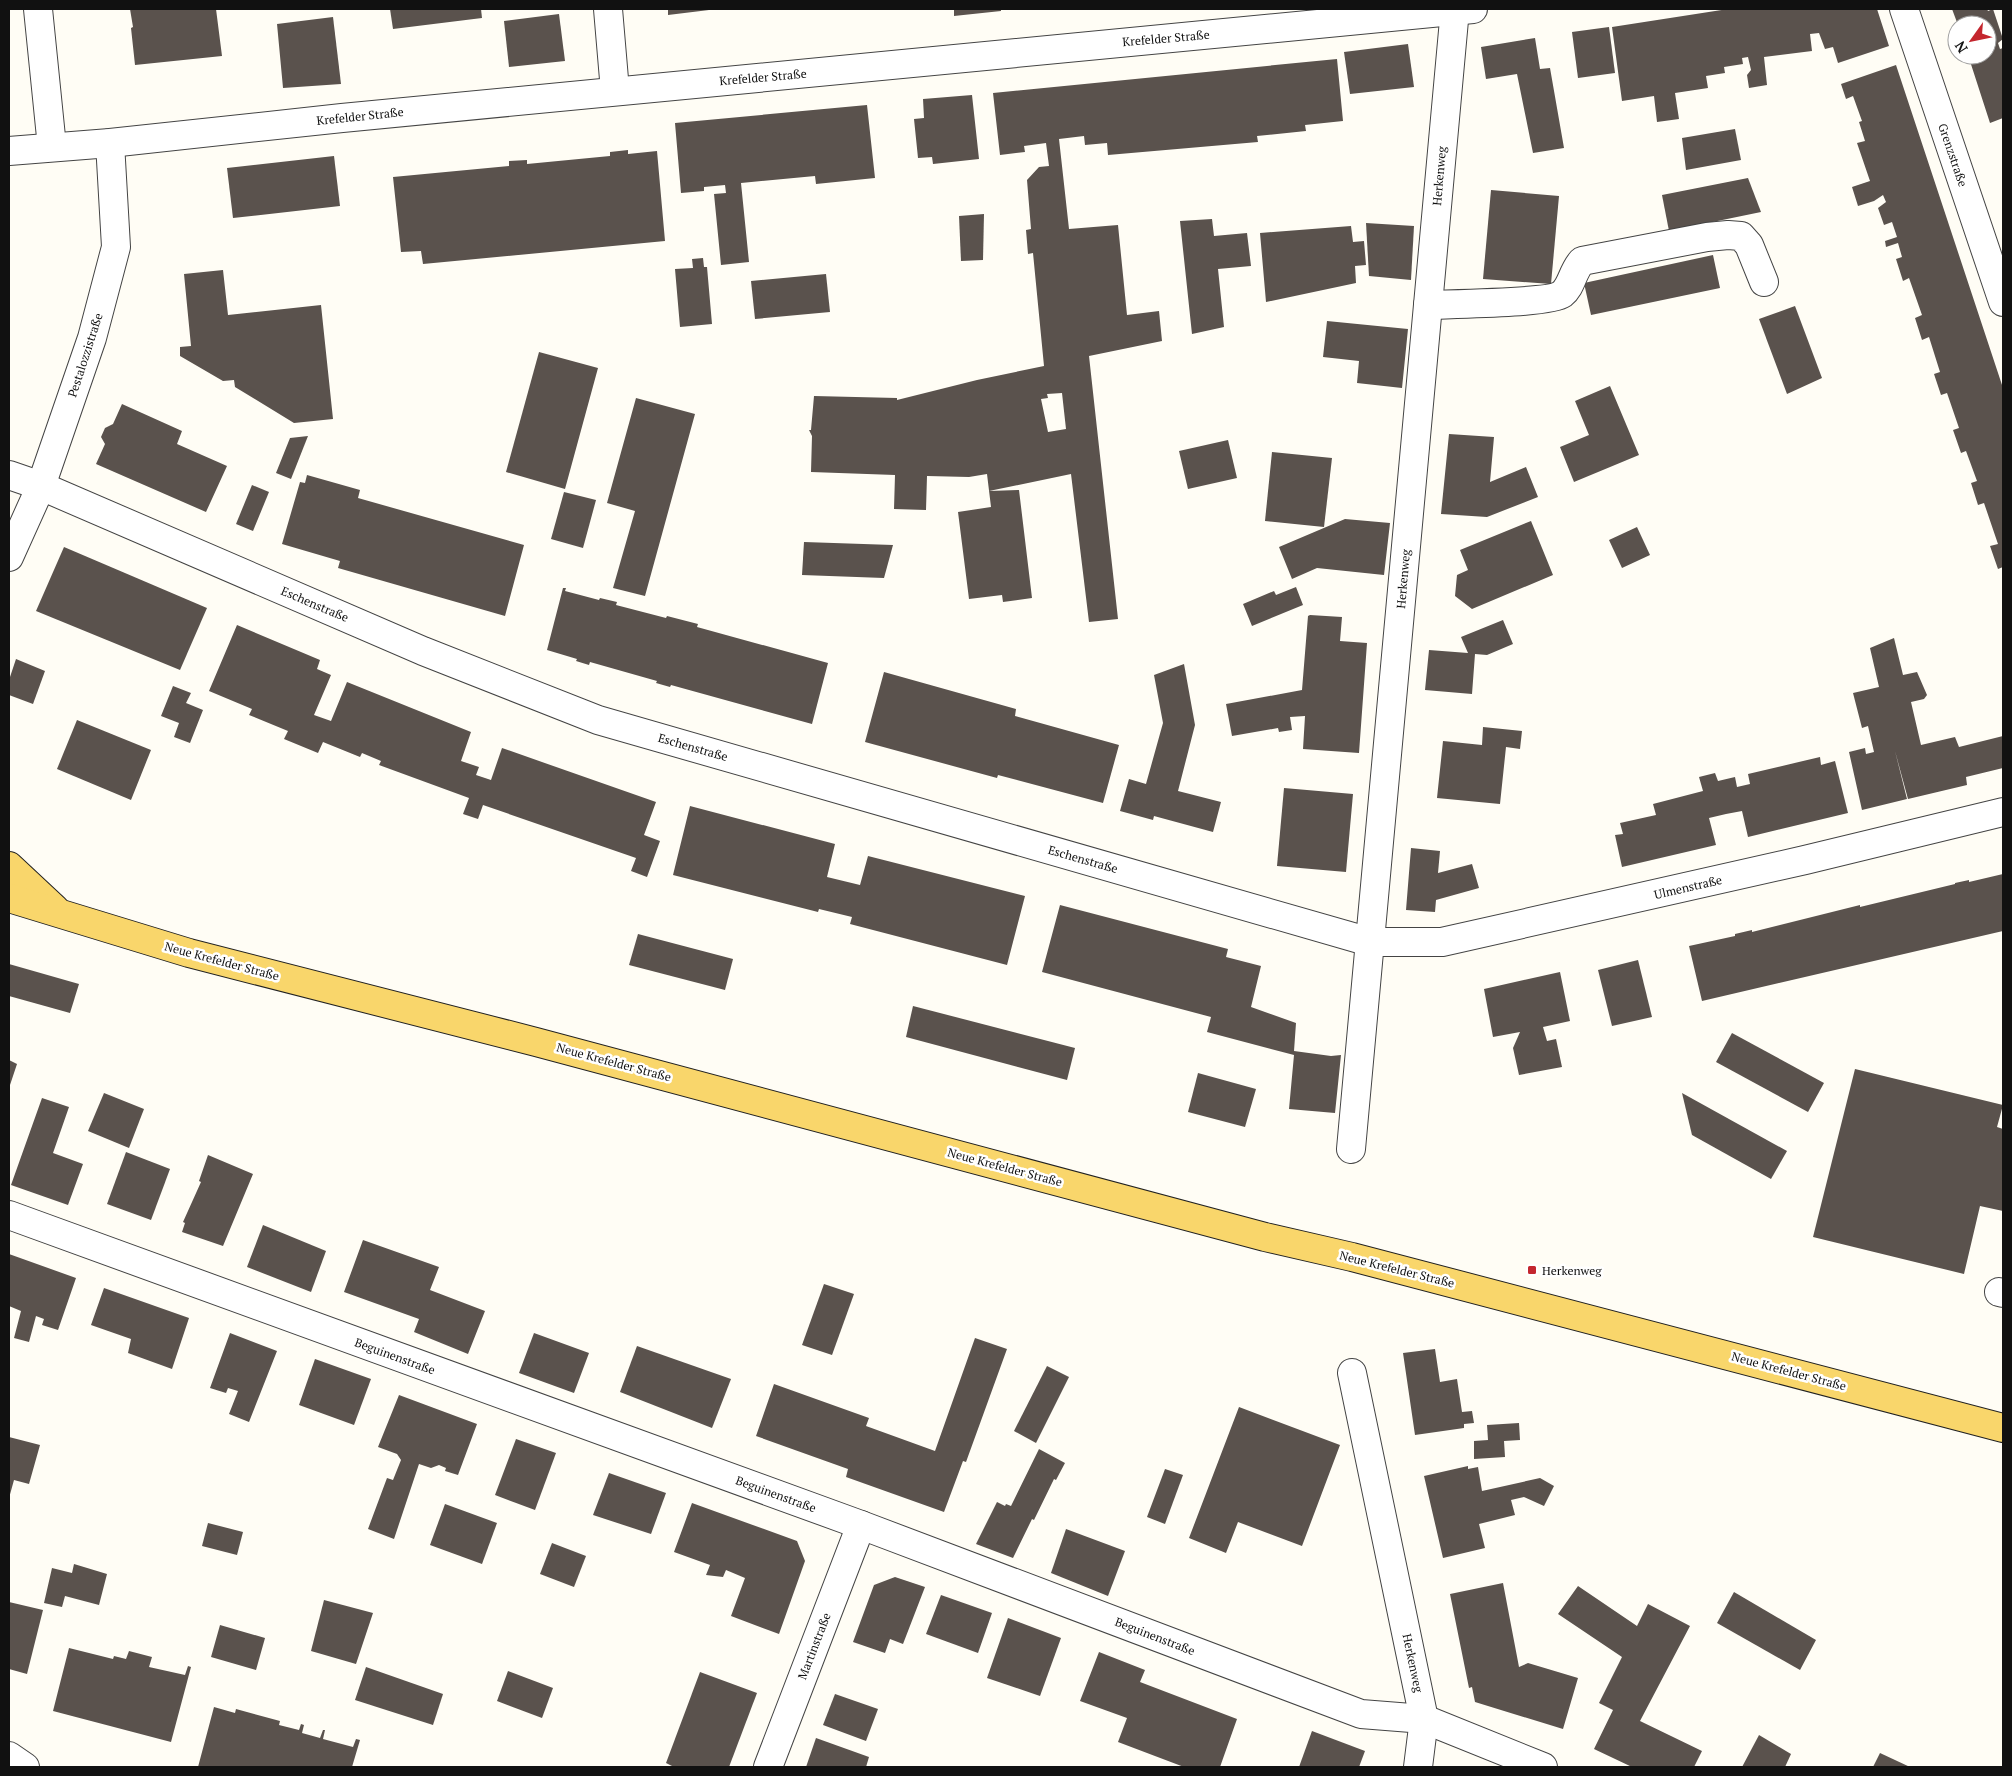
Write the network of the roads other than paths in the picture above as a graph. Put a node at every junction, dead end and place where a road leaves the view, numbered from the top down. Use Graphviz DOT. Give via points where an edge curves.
graph roads {
  1 [pos="38,9"];
  2 [pos="608,9"];
  3 [pos="1904,9"];
  4 [pos="1461,10"];
  5 [pos="615,92"];
  6 [pos="110,143"];
  7 [pos="52,147"];
  8 [pos="9,151"];
  9 [pos="1764,282"];
  10 [pos="2003,302"];
  11 [pos="1428,305"];
  12 [pos="9,475"];
  13 [pos="41,486"];
  14 [pos="9,557"];
  15 [pos="2003,812"];
  16 [pos="9,866"];
  17 [pos="9,898"];
  18 [pos="62,915"];
  19 [pos="1370,942"];
  20 [pos="1351,1149"];
  21 [pos="9,1215"];
  22 [pos="1352,1373"];
  23 [pos="2003,1428"];
  24 [pos="860,1525"];
  25 [pos="1424,1719"];
  26 [pos="9,1756"];
  27 [pos="25,1767"];
  28 [pos="768,1767"];
  29 [pos="1418,1767"];
  30 [pos="1543,1767"];
  1 -- 7 [label="street"];
  2 -- 5 [label="street"];
  3 -- 10 [label="street, Grenzstraße"];
  4 -- 5 [label="street, Krefelder Straße"];
  4 -- 11 [label="street, Herkenweg"];
  5 -- 6 [label="street, Krefelder Straße"];
  6 -- 7 [label="street, Krefelder Straße"];
  6 -- 13 [label="street, Pestalozzistraße" via="116,247 92,338"];
  7 -- 8 [label="street, Krefelder Straße"];
  9 -- 11 [label="street" via="1749,245 1741,236 1728,235 1582,261 1568,287 1561,295 1550,298"];
  11 -- 19 [label="street, Herkenweg"];
  12 -- 13 [label="street, Eschenstraße"];
  13 -- 14 [label="street, Pestalozzistraße"];
  13 -- 19 [label="street, Eschenstraße" via="423,651 598,720"];
  15 -- 19 [label="street, Ulmenstraße" via="1442,942"];
  16 -- 18 [label="main road"];
  17 -- 18 [label="main road, Neue Krefelder Straße"];
  18 -- 23 [label="main road, Neue Krefelder Straße" via="189,953"];
  19 -- 20 [label="street, Herkenweg"];
  21 -- 24 [label="street, Beguinenstraße"];
  22 -- 25 [label="street, Herkenweg"];
  24 -- 25 [label="street, Beguinenstraße" via="1361,1714"];
  24 -- 28 [label="street, Martinstraße"];
  25 -- 29 [label="street, Herkenweg"];
  25 -- 30 [label="street, Beguinenstraße"];
  26 -- 27 [label="street"];
}
